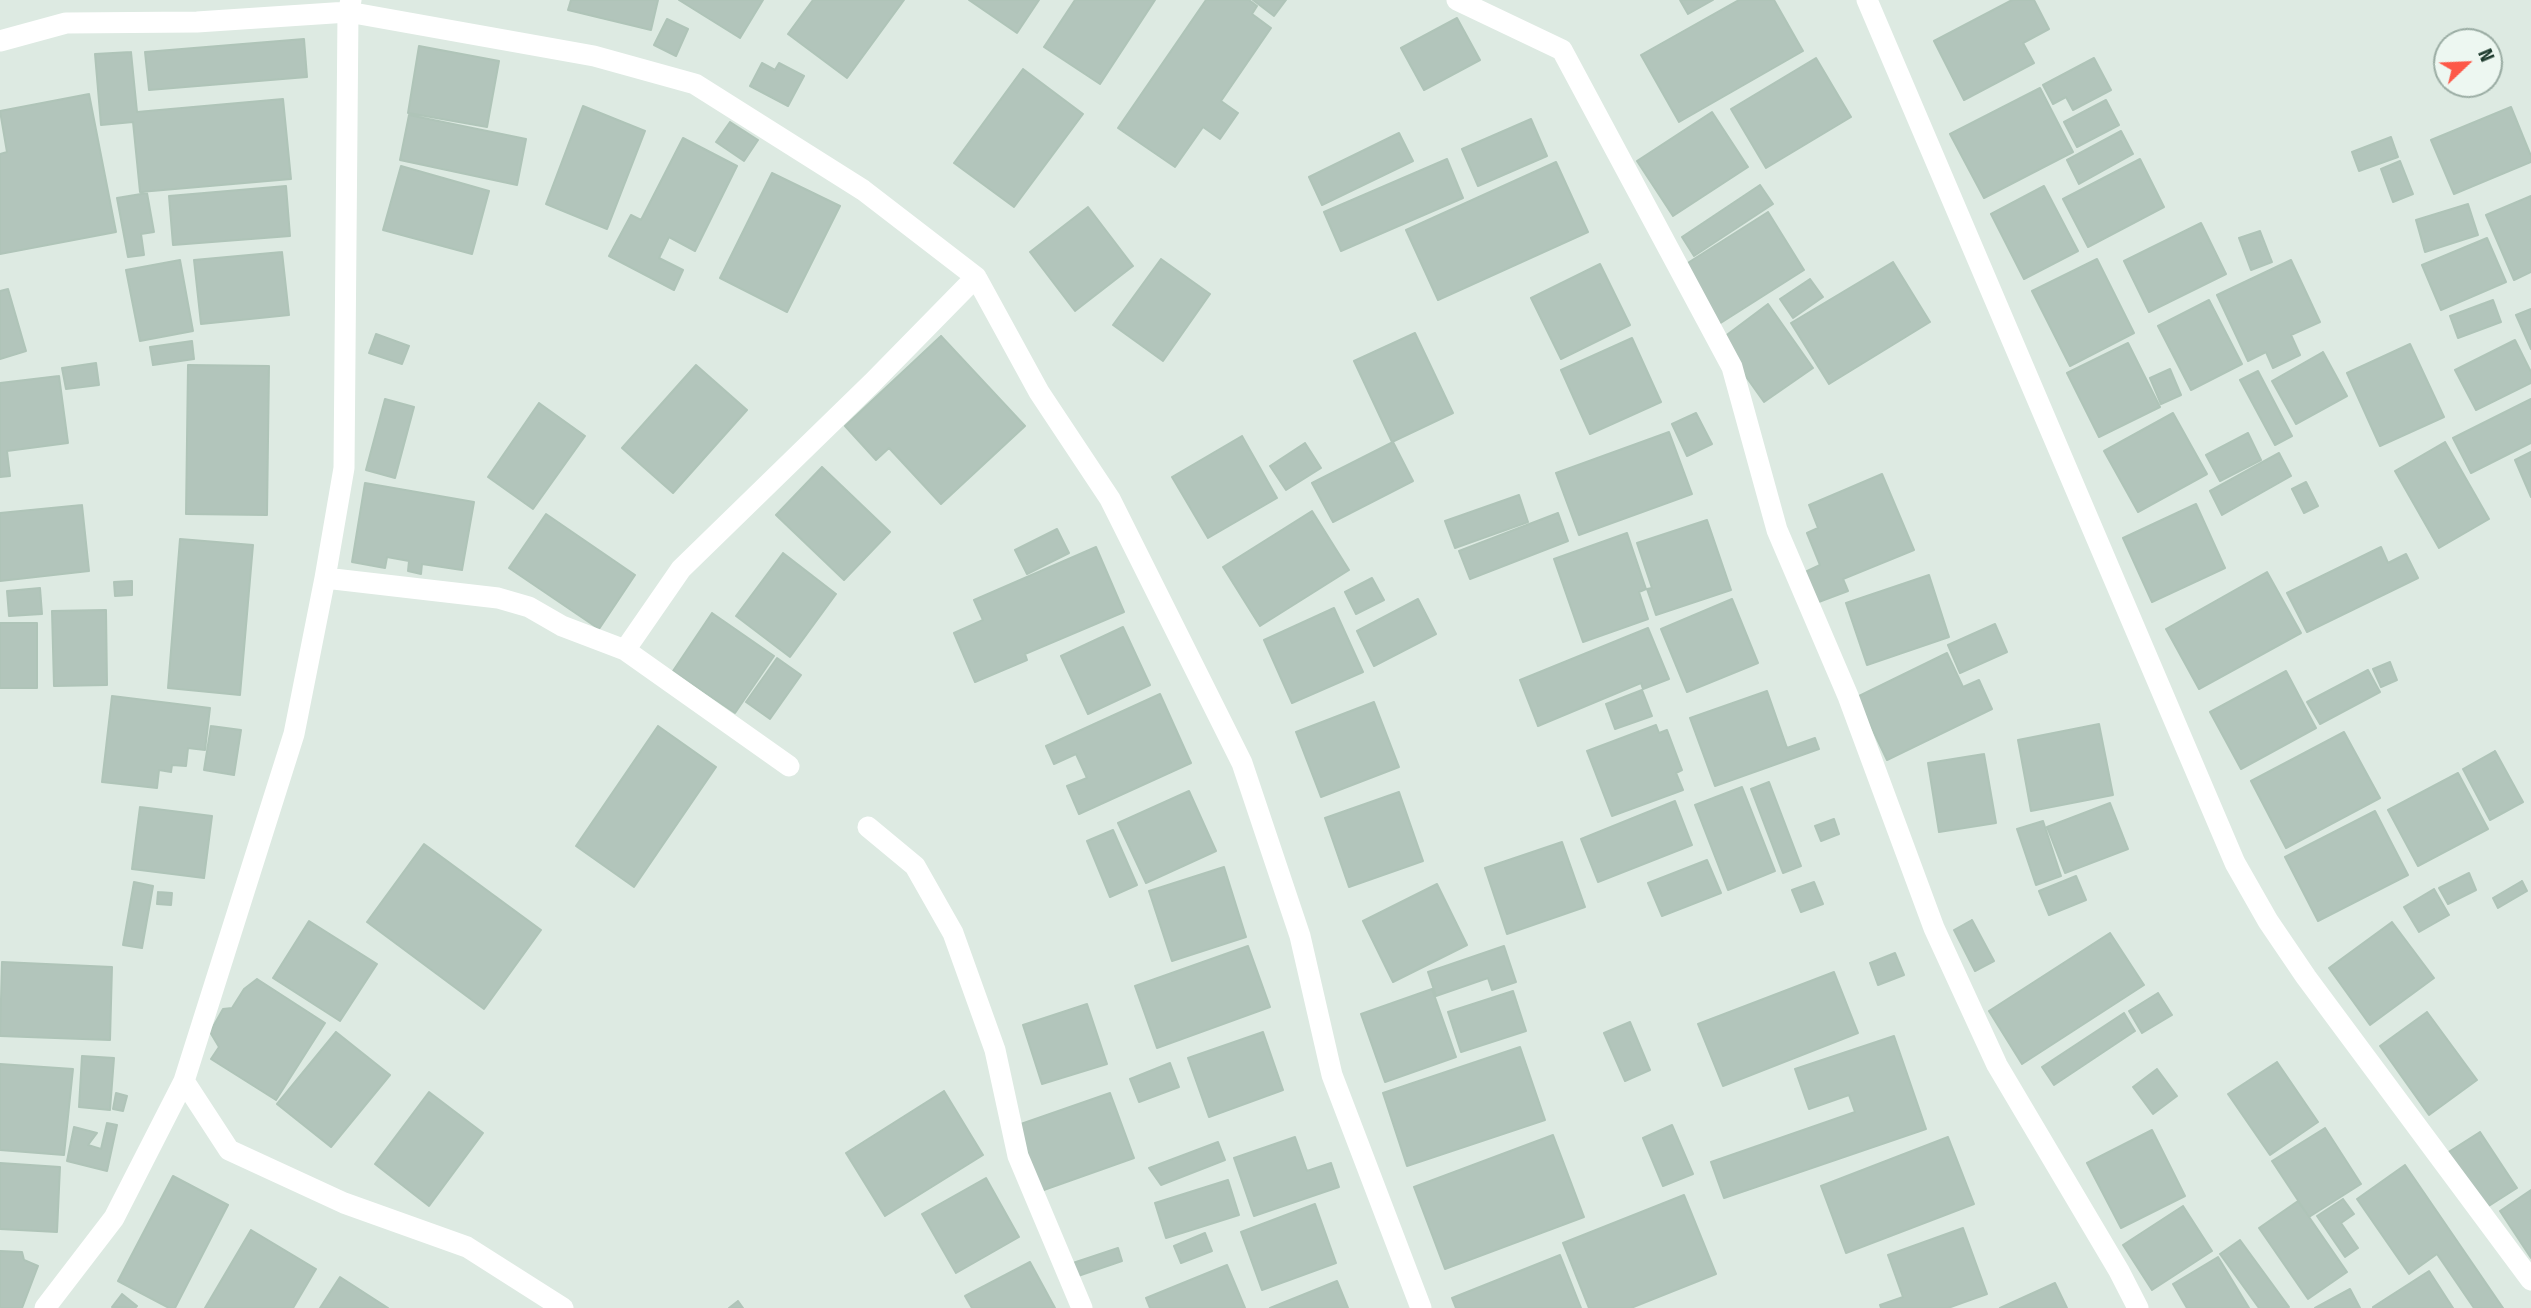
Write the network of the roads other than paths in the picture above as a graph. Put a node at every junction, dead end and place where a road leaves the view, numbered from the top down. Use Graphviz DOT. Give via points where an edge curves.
graph roads {
  1 [pos="1457,0"];
  2 [pos="1867,0"];
  3 [pos="350,6"];
  4 [pos="0,41"];
  5 [pos="976,277"];
  6 [pos="325,578"];
  7 [pos="625,650"];
  8 [pos="789,766"];
  9 [pos="868,827"];
  10 [pos="184,1081"];
  11 [pos="2531,1280"];
  12 [pos="45,1308"];
  13 [pos="563,1308"];
  14 [pos="1082,1308"];
  15 [pos="1421,1308"];
  16 [pos="2138,1308"];
  1 -- 16 [label="street" via="1562,50 1732,367 1777,530 1848,696 1934,928 1997,1065"];
  2 -- 11 [label="street" via="2235,863 2299,965"];
  3 -- 4 [label="street" via="197,22 66,23"];
  3 -- 5 [label="street" via="594,56 695,84 863,190"];
  3 -- 6 [label="street" via="344,468"];
  5 -- 7 [label="street" via="681,569"];
  5 -- 15 [label="street" via="1039,392 1110,499 1242,763 1300,936 1332,1075"];
  6 -- 7 [label="street" via="498,598"];
  6 -- 10 [label="street" via="294,734"];
  7 -- 8 [label="street"];
  9 -- 14 [label="street" via="915,866 953,933 995,1050 1018,1156"];
  10 -- 12 [label="street" via="114,1218"];
  10 -- 13 [label="street" via="229,1150 344,1203 467,1247"];
}
